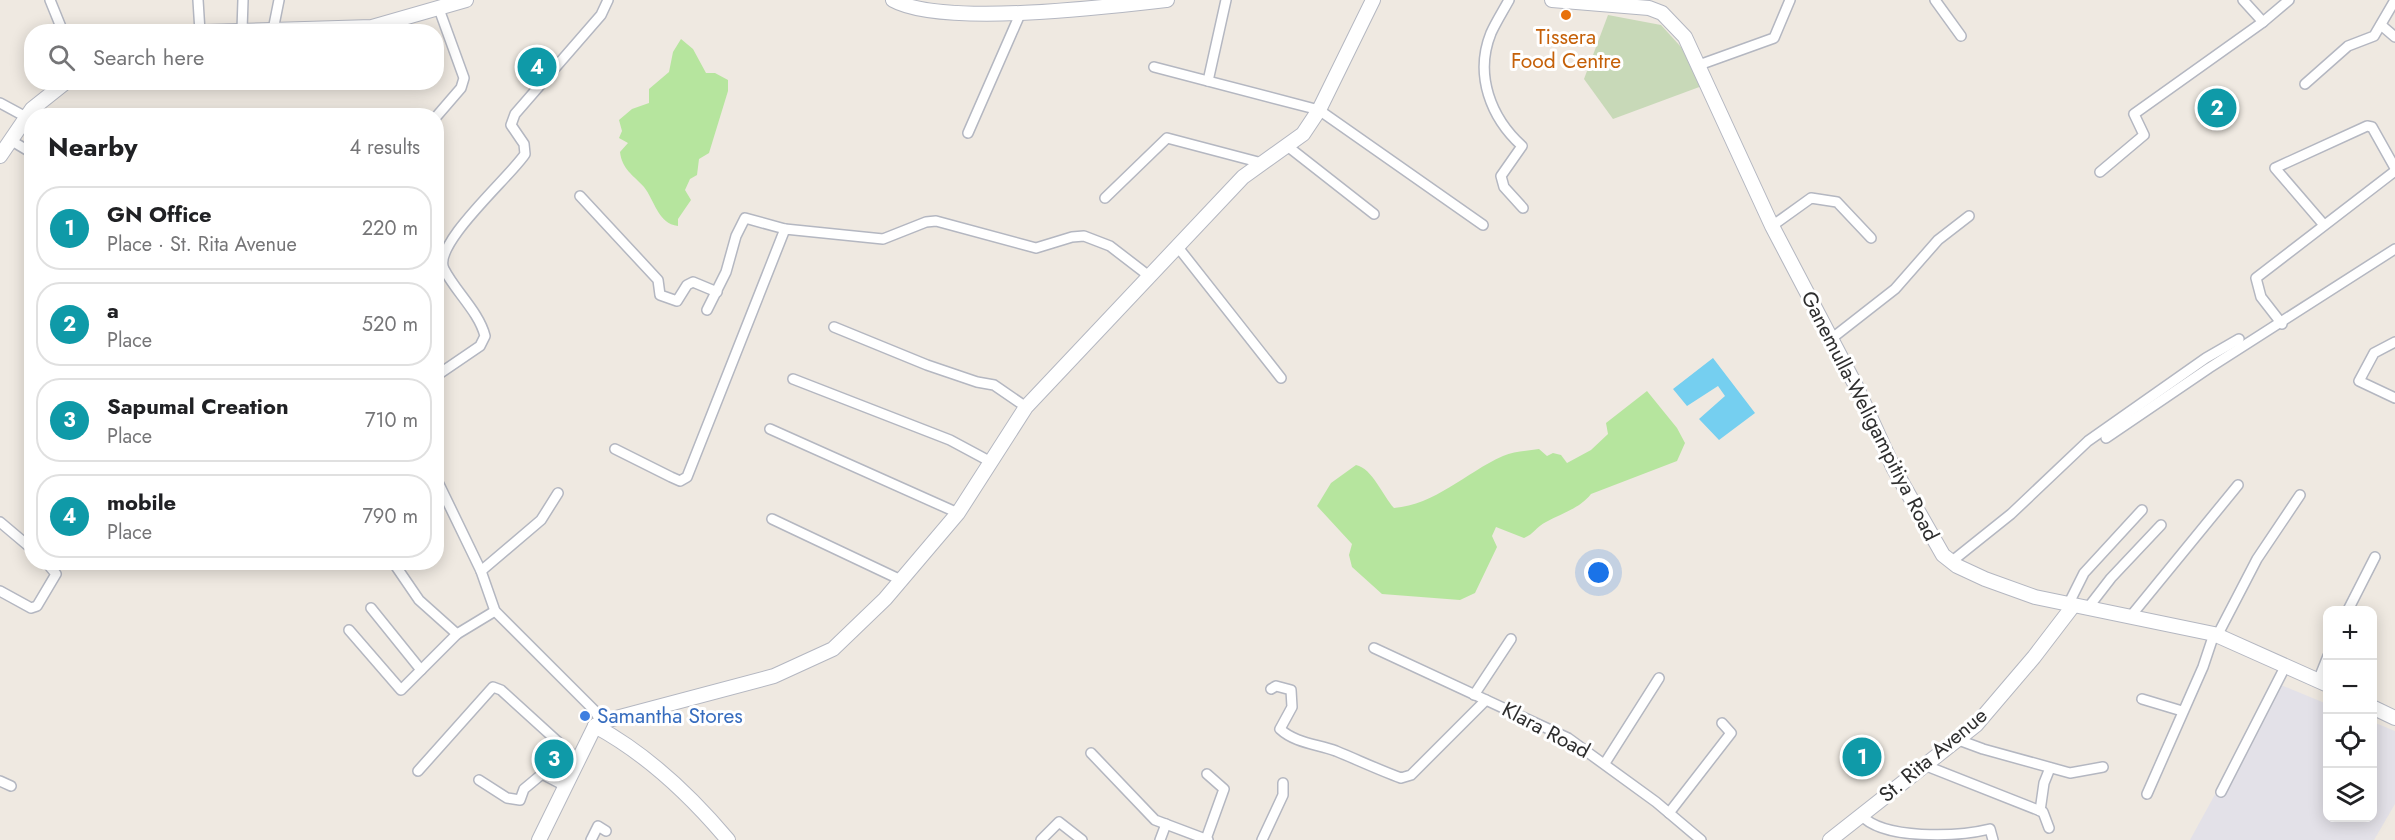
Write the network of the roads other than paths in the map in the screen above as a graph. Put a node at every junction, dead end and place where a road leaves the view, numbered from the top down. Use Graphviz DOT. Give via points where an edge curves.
graph roads {
  1 [pos="50,0"];
  2 [pos="198,0"];
  3 [pos="243,0"];
  4 [pos="279,0"];
  5 [pos="466,0"];
  6 [pos="609,0"];
  7 [pos="893,0"];
  8 [pos="1161,0"];
  9 [pos="1226,0"];
  10 [pos="1373,0"];
  11 [pos="1509,0"];
  12 [pos="1552,0"];
  13 [pos="1790,0"];
  14 [pos="1935,0"];
  15 [pos="2243,0"];
  16 [pos="2289,0"];
  17 [pos="2395,0"];
  18 [pos="1623,4"];
  19 [pos="439,9"];
  20 [pos="1021,12"];
  21 [pos="2263,22"];
  22 [pos="60,24"];
  23 [pos="201,24"];
  24 [pos="242,24"];
  25 [pos="274,24"];
  26 [pos="383,24"];
  27 [pos="2381,25"];
  28 [pos="1961,36"];
  29 [pos="2395,37"];
  30 [pos="1699,65"];
  31 [pos="1154,67"];
  32 [pos="1208,81"];
  33 [pos="2305,84"];
  34 [pos="55,90"];
  35 [pos="0,103"];
  36 [pos="34,108"];
  37 [pos="444,108"];
  38 [pos="1319,110"];
  39 [pos="24,116"];
  40 [pos="24,120"];
  41 [pos="968,133"];
  42 [pos="12,141"];
  43 [pos="1286,146"];
  44 [pos="24,148"];
  45 [pos="0,156"];
  46 [pos="1262,163"];
  47 [pos="2395,169"];
  48 [pos="2100,172"];
  49 [pos="580,196"];
  50 [pos="1105,198"];
  51 [pos="1523,208"];
  52 [pos="1374,214"];
  53 [pos="1969,216"];
  54 [pos="1483,225"];
  55 [pos="2324,225"];
  56 [pos="1773,226"];
  57 [pos="785,230"];
  58 [pos="1871,238"];
  59 [pos="1177,246"];
  60 [pos="2395,249"];
  61 [pos="444,254"];
  62 [pos="444,269"];
  63 [pos="1149,276"];
  64 [pos="717,292"];
  65 [pos="707,310"];
  66 [pos="2282,324"];
  67 [pos="834,327"];
  68 [pos="1831,339"];
  69 [pos="2239,339"];
  70 [pos="2395,342"];
  71 [pos="444,371"];
  72 [pos="1281,378"];
  73 [pos="793,379"];
  74 [pos="2395,398"];
  75 [pos="1026,407"];
  76 [pos="770,429"];
  77 [pos="2106,438"];
  78 [pos="615,449"];
  79 [pos="991,462"];
  80 [pos="2238,485"];
  81 [pos="558,493"];
  82 [pos="444,495"];
  83 [pos="2300,495"];
  84 [pos="2142,510"];
  85 [pos="957,513"];
  86 [pos="772,519"];
  87 [pos="0,522"];
  88 [pos="2161,525"];
  89 [pos="24,542"];
  90 [pos="2375,556"];
  91 [pos="1951,562"];
  92 [pos="53,570"];
  93 [pos="398,570"];
  94 [pos="481,571"];
  95 [pos="901,580"];
  96 [pos="0,591"];
  97 [pos="2076,606"];
  98 [pos="2350,606"];
  99 [pos="371,608"];
  100 [pos="495,611"];
  101 [pos="2130,617"];
  102 [pos="349,630"];
  103 [pos="457,634"];
  104 [pos="2216,635"];
  105 [pos="1511,639"];
  106 [pos="1374,648"];
  107 [pos="2285,667"];
  108 [pos="421,670"];
  109 [pos="1659,678"];
  110 [pos="2323,683"];
  111 [pos="1271,688"];
  112 [pos="1474,695"];
  113 [pos="2142,699"];
  114 [pos="1486,700"];
  115 [pos="2377,709"];
  116 [pos="2182,711"];
  117 [pos="2395,718"];
  118 [pos="1722,723"];
  119 [pos="598,724"];
  120 [pos="1956,739"];
  121 [pos="1091,753"];
  122 [pos="578,760"];
  123 [pos="1605,762"];
  124 [pos="1924,765"];
  125 [pos="2103,767"];
  126 [pos="2050,768"];
  127 [pos="418,771"];
  128 [pos="1207,774"];
  129 [pos="479,780"];
  130 [pos="0,781"];
  131 [pos="1282,783"];
  132 [pos="11,786"];
  133 [pos="565,786"];
  134 [pos="2221,792"];
  135 [pos="2147,794"];
  136 [pos="2040,811"];
  137 [pos="1669,813"];
  138 [pos="1861,815"];
  139 [pos="1167,824"];
  140 [pos="2049,828"];
  141 [pos="606,831"];
  142 [pos="539,840"];
  143 [pos="591,840"];
  144 [pos="728,840"];
  145 [pos="1041,840"];
  146 [pos="1082,840"];
  147 [pos="1160,840"];
  148 [pos="1207,840"];
  149 [pos="1262,840"];
  150 [pos="1701,840"];
  151 [pos="1830,840"];
  152 [pos="1993,840"];
  1 -- 22 [label="street"];
  2 -- 23 [label="street"];
  3 -- 24 [label="street"];
  4 -- 25 [label="street"];
  5 -- 19 [label="street"];
  6 -- 61 [label="street" via="601,15 514,114 511,125 524,144 525,154 465,223"];
  7 -- 20 [label="street" via="918,10"];
  8 -- 20 [label="street"];
  9 -- 32 [label="street"];
  10 -- 38 [label="street"];
  11 -- 51 [label="street" via="1490,34 1485,68 1488,99 1508,133 1522,146 1501,176 1504,187"];
  12 -- 18 [label="street, Ganemulla-Weligampitiya Road"];
  13 -- 30 [label="street" via="1774,38"];
  14 -- 28 [label="street"];
  15 -- 21 [label="street"];
  16 -- 21 [label="street"];
  17 -- 27 [label="street"];
  18 -- 30 [label="street, Ganemulla-Weligampitiya Road" via="1662,13 1684,37"];
  19 -- 26 [label="street"];
  19 -- 37 [label="street" via="464,78 461,88"];
  20 -- 41 [label="street"];
  21 -- 48 [label="street" via="2134,114 2144,135"];
  27 -- 29 [label="street"];
  27 -- 33 [label="street" via="2374,36 2348,46"];
  30 -- 56 [label="street, Ganemulla-Weligampitiya Road"];
  31 -- 32 [label="street"];
  32 -- 38 [label="street"];
  34 -- 36 [label="street"];
  35 -- 39 [label="street"];
  38 -- 43 [label="street" via="1303,134"];
  38 -- 54 [label="street"];
  40 -- 42 [label="street"];
  42 -- 44 [label="street"];
  42 -- 45 [label="street"];
  43 -- 46 [label="street"];
  43 -- 52 [label="street"];
  46 -- 50 [label="street" via="1167,138"];
  46 -- 59 [label="street" via="1243,177"];
  47 -- 55 [label="street"];
  47 -- 55 [label="street" via="2372,127 2367,126 2275,168"];
  49 -- 64 [label="street" via="658,280 660,294 677,302 693,282"];
  53 -- 68 [label="street" via="1938,240 1895,289"];
  55 -- 66 [label="street" via="2256,278 2262,297"];
  56 -- 58 [label="street" via="1811,198 1837,202"];
  56 -- 68 [label="street, Ganemulla-Weligampitiya Road"];
  57 -- 63 [label="street" via="883,239 936,221 1036,248 1084,236 1110,246"];
  57 -- 64 [label="street" via="745,218"];
  57 -- 78 [label="street" via="687,477 680,481"];
  59 -- 63 [label="street"];
  59 -- 72 [label="street"];
  60 -- 66 [label="street"];
  62 -- 71 [label="street" via="485,339"];
  63 -- 75 [label="street"];
  64 -- 65 [label="street"];
  66 -- 77 [label="street"];
  67 -- 75 [label="street" via="927,365 994,385"];
  68 -- 91 [label="street, Ganemulla-Weligampitiya Road" via="1893,467 1943,555"];
  69 -- 91 [label="street" via="2088,441 2011,514"];
  70 -- 74 [label="street" via="2374,353 2359,381"];
  73 -- 79 [label="street" via="951,440"];
  75 -- 79 [label="street"];
  76 -- 85 [label="street"];
  79 -- 85 [label="street"];
  80 -- 101 [label="street"];
  81 -- 94 [label="street" via="541,520"];
  82 -- 94 [label="street"];
  83 -- 104 [label="street" via="2257,559"];
  84 -- 97 [label="street" via="2084,573"];
  85 -- 95 [label="street"];
  86 -- 95 [label="street"];
  87 -- 89 [label="street"];
  88 -- 97 [label="street" via="2111,578"];
  90 -- 98 [label="street"];
  91 -- 97 [label="street, Ganemulla-Weligampitiya Road" via="1985,579"];
  92 -- 96 [label="street" via="56,574 37,606 31,608"];
  93 -- 103 [label="street" via="419,600"];
  94 -- 100 [label="street"];
  95 -- 119 [label="street" via="833,648 804,663 774,676"];
  97 -- 101 [label="street, Ganemulla-Weligampitiya Road"];
  97 -- 120 [label="street, St. Rita Avenue" via="1976,725"];
  99 -- 108 [label="street"];
  100 -- 103 [label="street"];
  100 -- 119 [label="street" via="594,710"];
  101 -- 104 [label="street, Ganemulla-Weligampitiya Road"];
  102 -- 108 [label="street" via="401,690"];
  103 -- 108 [label="street"];
  104 -- 107 [label="street, Ganemulla-Weligampitiya Road"];
  104 -- 116 [label="street"];
  105 -- 112 [label="street"];
  106 -- 112 [label="street, Klara Road"];
  107 -- 110 [label="street, Ganemulla-Weligampitiya Road"];
  107 -- 134 [label="street"];
  109 -- 123 [label="street"];
  111 -- 114 [label="street" via="1291,690 1292,707 1280,729 1284,733 1401,778 1411,775"];
  112 -- 114 [label="street, Klara Road"];
  113 -- 116 [label="street"];
  114 -- 123 [label="street, Klara Road" via="1568,738"];
  115 -- 117 [label="street"];
  116 -- 135 [label="street"];
  118 -- 137 [label="street" via="1731,734"];
  119 -- 122 [label="street"];
  119 -- 144 [label="street" via="700,807"];
  120 -- 124 [label="street, St. Rita Avenue"];
  120 -- 126 [label="street"];
  121 -- 139 [label="street" via="1155,820"];
  122 -- 127 [label="street" via="493,687"];
  122 -- 133 [label="street"];
  123 -- 137 [label="street, Klara Road"];
  124 -- 136 [label="street"];
  124 -- 138 [label="street, St. Rita Avenue"];
  125 -- 126 [label="street" via="2070,773"];
  126 -- 136 [label="street"];
  128 -- 148 [label="street" via="1224,789"];
  129 -- 133 [label="street" via="507,798 520,800 524,789 542,774"];
  130 -- 132 [label="street"];
  131 -- 149 [label="street" via="1283,795"];
  133 -- 142 [label="street"];
  136 -- 140 [label="street"];
  137 -- 150 [label="street, Klara Road"];
  138 -- 151 [label="street, St. Rita Avenue"];
  138 -- 152 [label="street" via="1871,825 1899,835 1959,836 1990,829"];
  139 -- 147 [label="street"];
  139 -- 148 [label="street"];
  141 -- 143 [label="street" via="598,826"];
  145 -- 146 [label="street" via="1059,822"];
}
